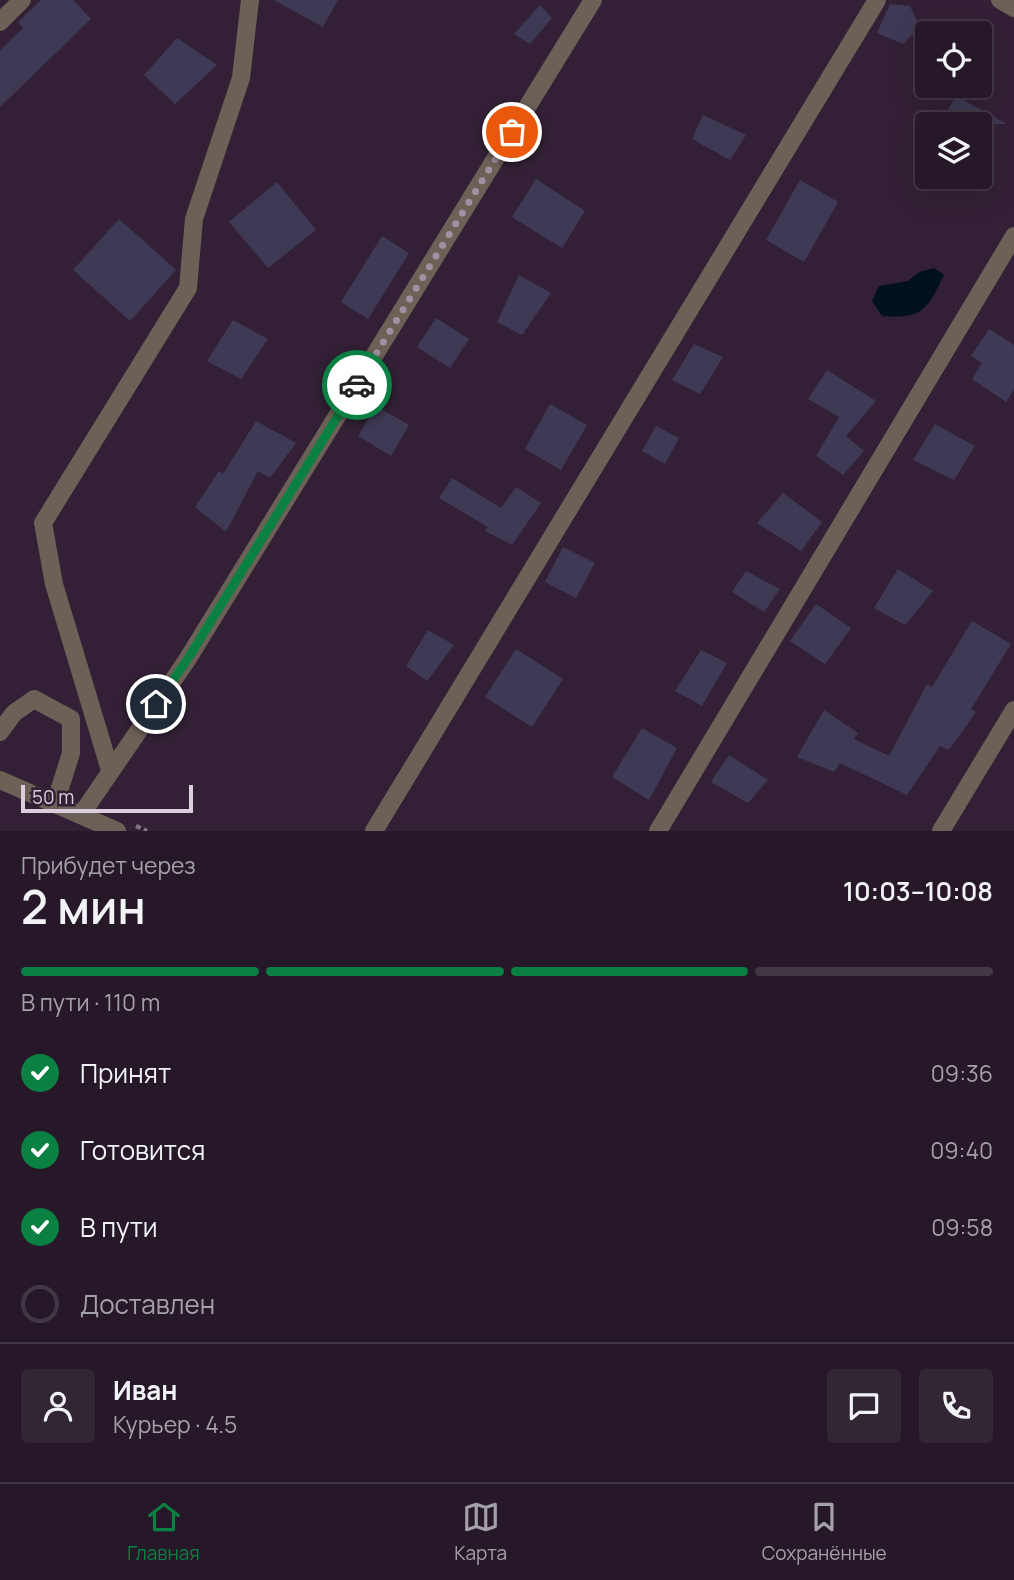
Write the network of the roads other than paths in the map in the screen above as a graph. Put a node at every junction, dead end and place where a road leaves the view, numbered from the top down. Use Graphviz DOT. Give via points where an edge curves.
graph roads {
  1 [pos="22,0"];
  2 [pos="250,0"];
  3 [pos="593,0"];
  4 [pos="877,0"];
  5 [pos="1000,0"];
  6 [pos="1014,8"];
  7 [pos="0,22"];
  8 [pos="1014,236"];
  9 [pos="1014,710"];
  10 [pos="0,732"];
  11 [pos="110,770"];
  12 [pos="0,780"];
  13 [pos="55,804"];
  14 [pos="81,815"];
  15 [pos="117,831"];
  16 [pos="374,831"];
  17 [pos="658,831"];
  18 [pos="941,831"];
  1 -- 7 [label="street"];
  2 -- 11 [label="street" via="241,78 194,219 188,288 43,523 54,584"];
  3 -- 11 [label="street" via="187,660"];
  4 -- 16 [label="street"];
  5 -- 6 [label="street"];
  8 -- 17 [label="street"];
  9 -- 18 [label="street"];
  10 -- 13 [label="street" via="14,713 34,699 71,719 71,753"];
  11 -- 14 [label="street"];
  12 -- 13 [label="street"];
  13 -- 14 [label="street"];
  14 -- 15 [label="street"];
}
